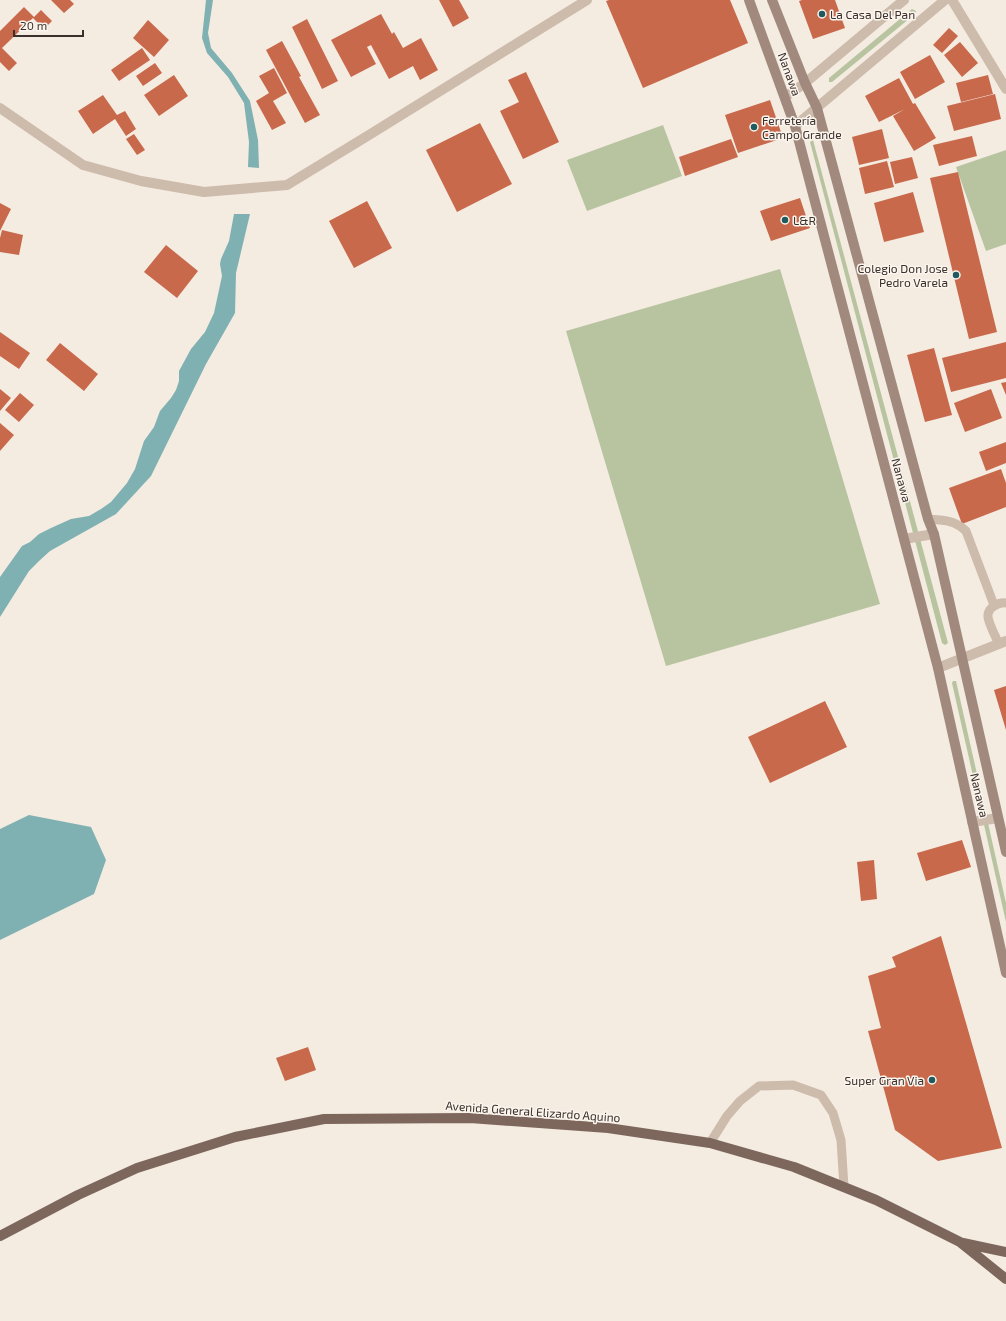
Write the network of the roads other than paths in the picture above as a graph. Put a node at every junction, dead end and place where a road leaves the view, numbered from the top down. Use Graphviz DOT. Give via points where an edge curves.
graph roads {
  1 [pos="587,0"];
  2 [pos="749,0"];
  3 [pos="772,0"];
  4 [pos="904,0"];
  5 [pos="945,0"];
  6 [pos="952,0"];
  7 [pos="805,83"];
  8 [pos="1006,89"];
  9 [pos="785,96"];
  10 [pos="0,108"];
  11 [pos="817,108"];
  12 [pos="795,126"];
  13 [pos="928,519"];
  14 [pos="934,534"];
  15 [pos="904,539"];
  16 [pos="1006,603"];
  17 [pos="994,605"];
  18 [pos="1002,642"];
  19 [pos="962,658"];
  20 [pos="938,668"];
  21 [pos="998,818"];
  22 [pos="972,822"];
  23 [pos="1006,852"];
  24 [pos="1006,973"];
  25 [pos="710,1143"];
  26 [pos="844,1187"];
  27 [pos="0,1236"];
  28 [pos="960,1242"];
  29 [pos="1006,1252"];
  30 [pos="1006,1279"];
  1 -- 10 [label="street" via="287,185 204,192 141,181 83,165"];
  2 -- 9 [label="main road, Nanawa"];
  3 -- 7 [label="main road, Nanawa"];
  4 -- 7 [label="street"];
  5 -- 11 [label="street"];
  6 -- 8 [label="street"];
  7 -- 9 [label="street"];
  7 -- 11 [label="main road, Nanawa"];
  9 -- 12 [label="main road, Nanawa"];
  11 -- 12 [label="street"];
  11 -- 13 [label="main road, Nanawa"];
  12 -- 15 [label="main road, Nanawa"];
  13 -- 14 [label="main road, Nanawa"];
  13 -- 17 [label="lane" via="950,520 966,531"];
  14 -- 15 [label="street"];
  14 -- 19 [label="main road, Nanawa"];
  15 -- 20 [label="main road, Nanawa"];
  16 -- 17 [label="lane"];
  17 -- 18 [label="lane" via="988,617"];
  18 -- 19 [label="street"];
  19 -- 20 [label="street"];
  19 -- 21 [label="main road, Nanawa"];
  20 -- 22 [label="main road, Nanawa"];
  21 -- 22 [label="street"];
  21 -- 23 [label="main road, Nanawa"];
  22 -- 24 [label="main road, Nanawa"];
  25 -- 26 [label="main road, Avenida General Elizardo Aquino" via="794,1167"];
  25 -- 26 [label="lane" via="736,1106 759,1086 793,1085 821,1095 833,1113 841,1140"];
  25 -- 27 [label="main road, Avenida General Elizardo Aquino" via="608,1128 470,1118 324,1119 234,1137 137,1168 78,1195"];
  26 -- 28 [label="main road, Avenida General Elizardo Aquino"];
  28 -- 29 [label="main road"];
  28 -- 30 [label="main road, Avenida General Elizardo Aquino"];
}
